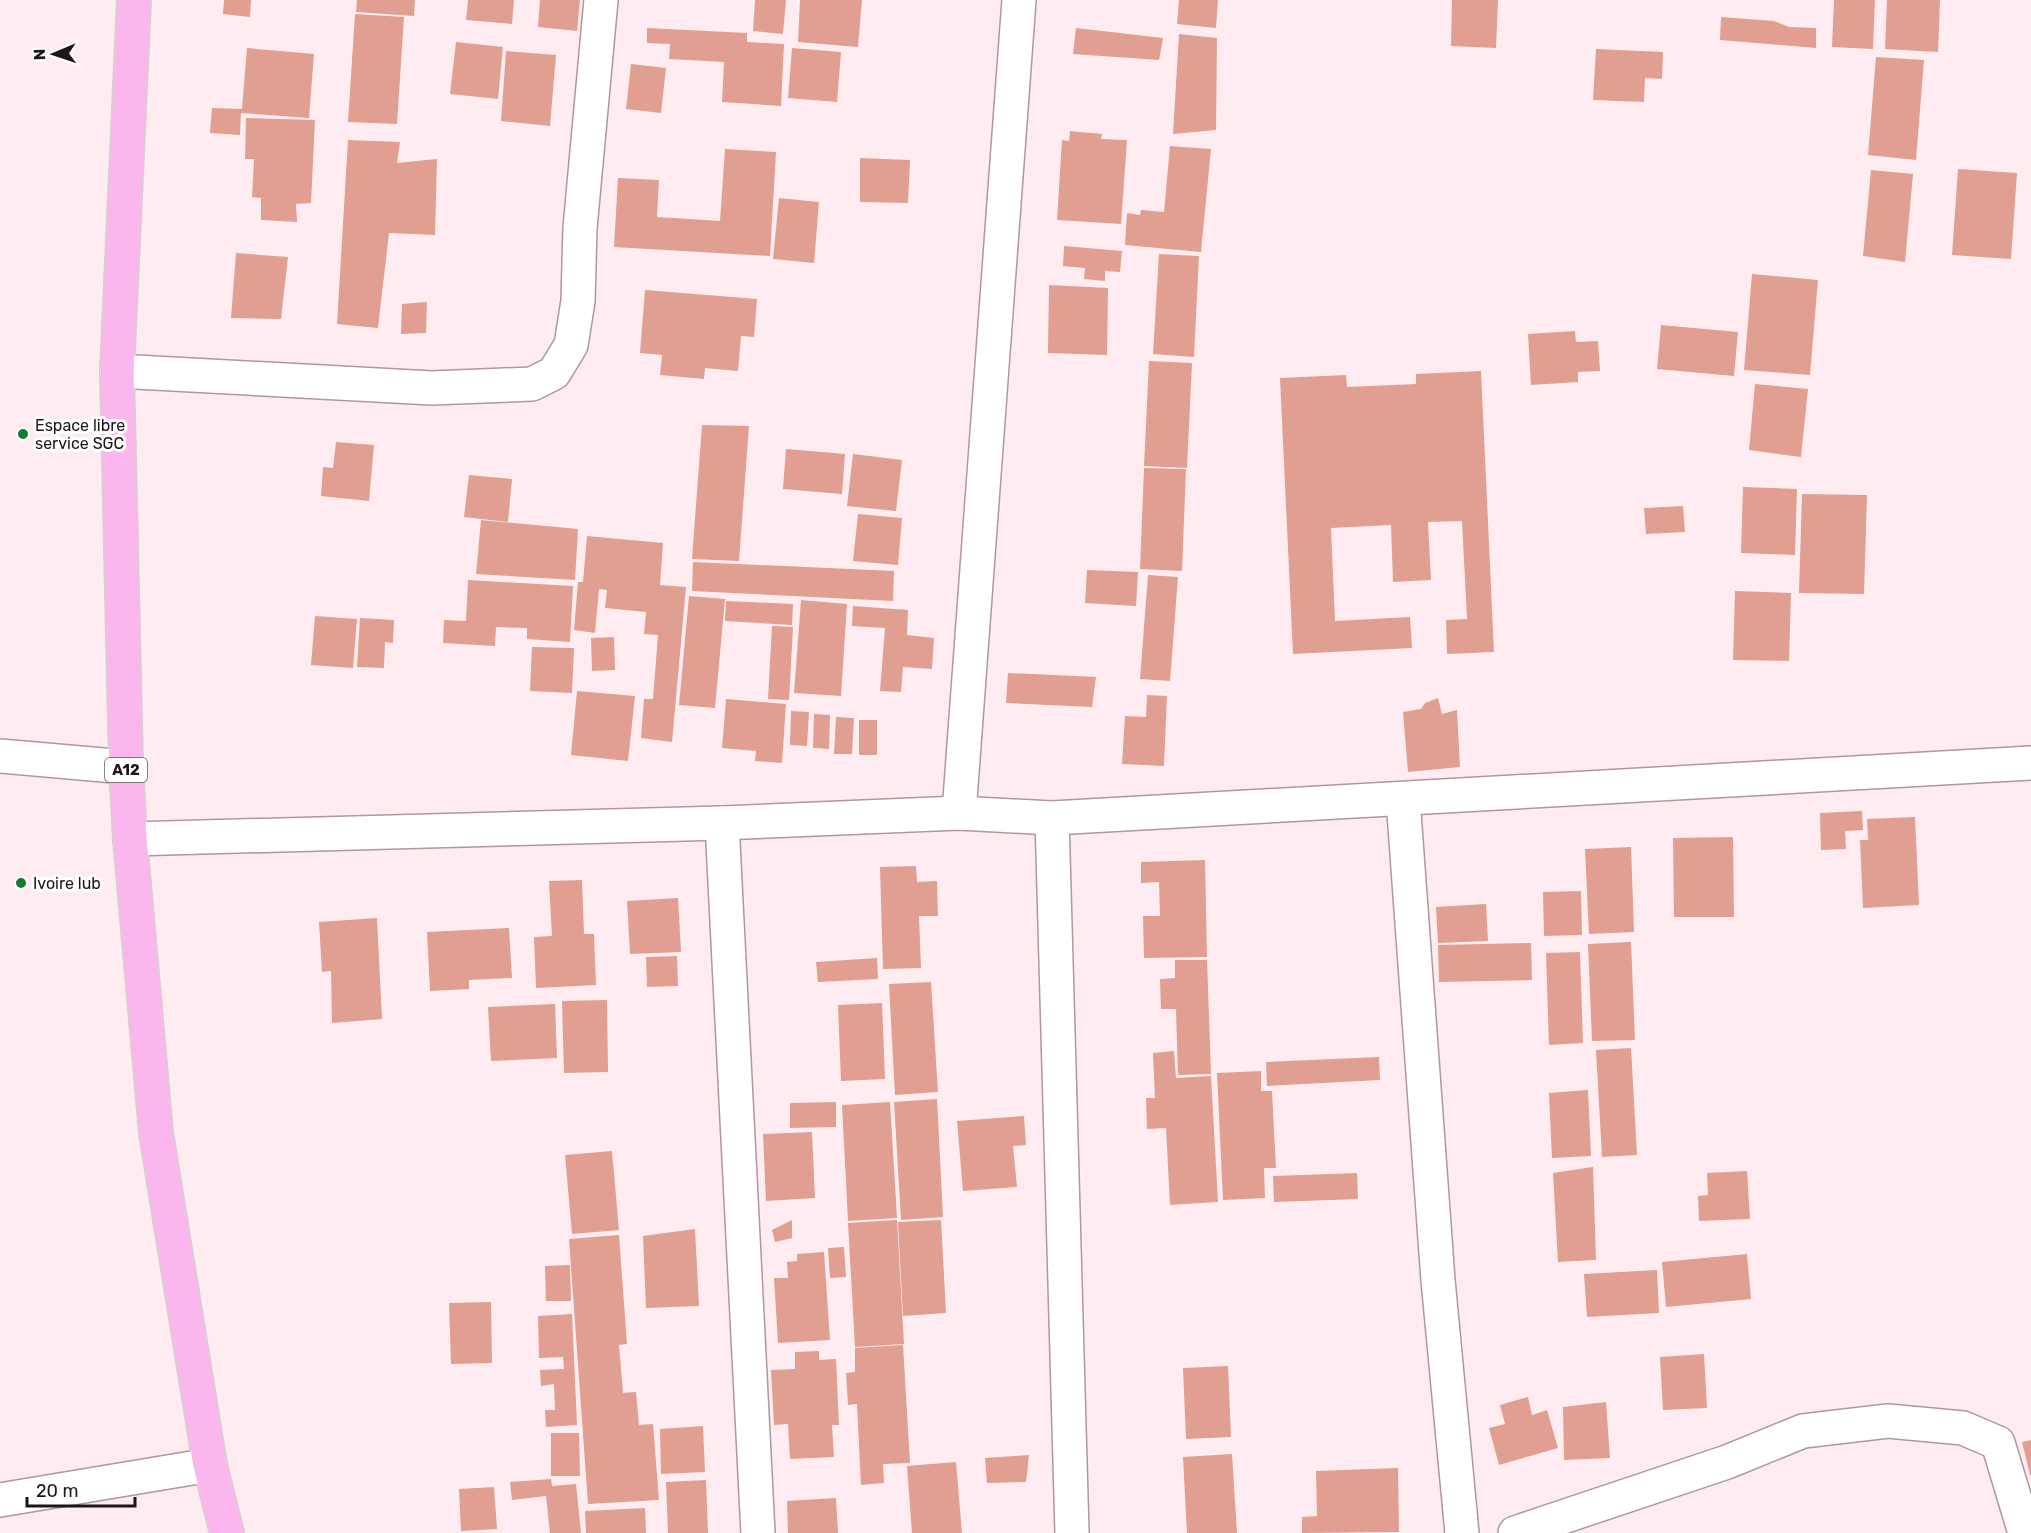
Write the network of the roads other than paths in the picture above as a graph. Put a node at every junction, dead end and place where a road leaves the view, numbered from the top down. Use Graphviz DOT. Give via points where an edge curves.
graph roads {
  1 [pos="134,0"];
  2 [pos="601,0"];
  3 [pos="1019,0"];
  4 [pos="117,370"];
  5 [pos="0,756"];
  6 [pos="2031,763"];
  7 [pos="126,767"];
  8 [pos="1403,799"];
  9 [pos="959,813"];
  10 [pos="1052,818"];
  11 [pos="722,823"];
  12 [pos="130,839"];
  13 [pos="210,1465"];
  14 [pos="0,1500"];
  15 [pos="227,1533"];
  16 [pos="758,1533"];
  17 [pos="1072,1533"];
  18 [pos="1462,1533"];
  19 [pos="1515,1533"];
  20 [pos="2025,1533"];
  1 -- 4 [label="main road, A12"];
  2 -- 4 [label="street" via="580,228 578,301 571,345 554,373 532,384 432,388"];
  3 -- 9 [label="street"];
  4 -- 7 [label="main road, A12"];
  5 -- 7 [label="street"];
  6 -- 8 [label="street"];
  7 -- 12 [label="main road, A12"];
  8 -- 10 [label="street"];
  8 -- 18 [label="street" via="1438,1280"];
  9 -- 10 [label="street"];
  9 -- 11 [label="street"];
  10 -- 17 [label="street"];
  11 -- 12 [label="street"];
  11 -- 16 [label="street"];
  12 -- 13 [label="main road, A12" via="156,1133"];
  13 -- 14 [label="street"];
  13 -- 15 [label="main road, A12"];
  19 -- 20 [label="street" via="1727,1462 1803,1431 1888,1421 1963,1428 1998,1443"];
}
